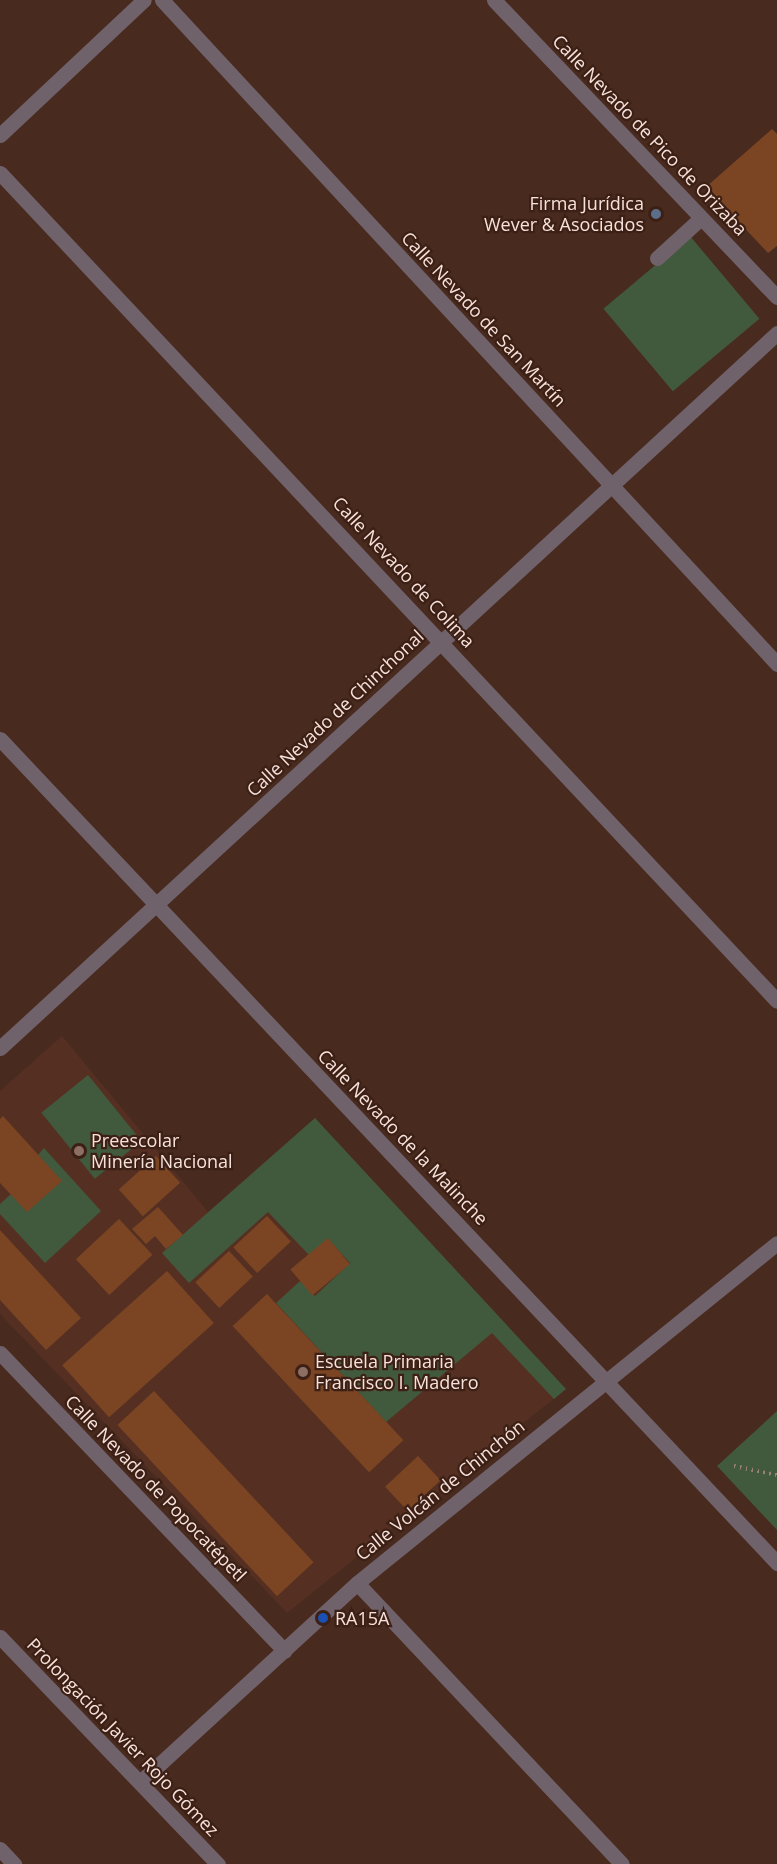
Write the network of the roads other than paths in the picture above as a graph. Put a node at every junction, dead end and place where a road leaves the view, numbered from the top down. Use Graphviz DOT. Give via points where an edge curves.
graph roads {
  1 [pos="144,0"];
  2 [pos="162,0"];
  3 [pos="494,0"];
  4 [pos="0,135"];
  5 [pos="0,173"];
  6 [pos="701,218"];
  7 [pos="657,258"];
  8 [pos="777,297"];
  9 [pos="777,333"];
  10 [pos="610,485"];
  11 [pos="441,640"];
  12 [pos="777,664"];
  13 [pos="0,739"];
  14 [pos="156,906"];
  15 [pos="777,1001"];
  16 [pos="0,1048"];
  17 [pos="777,1243"];
  18 [pos="0,1353"];
  19 [pos="606,1378"];
  20 [pos="777,1563"];
  21 [pos="357,1583"];
  22 [pos="0,1637"];
  23 [pos="285,1651"];
  24 [pos="140,1782"];
  25 [pos="0,1849"];
  26 [pos="14,1864"];
  27 [pos="218,1864"];
  28 [pos="622,1864"];
  1 -- 4 [label="street"];
  2 -- 10 [label="street, Calle Nevado de San Martín"];
  3 -- 6 [label="street, Calle Nevado de Pico de Orizaba"];
  5 -- 11 [label="street, Calle Nevado de Colima"];
  6 -- 7 [label="street"];
  6 -- 8 [label="street, Calle Nevado de Pico de Orizaba"];
  9 -- 10 [label="street, Calle Nevado de Chinchonal"];
  10 -- 11 [label="street, Calle Nevado de Chinchonal"];
  10 -- 12 [label="street, Calle Nevado de San Martín"];
  11 -- 14 [label="street, Calle Nevado de Chinchonal"];
  11 -- 15 [label="street, Calle Nevado de Colima"];
  13 -- 14 [label="street, Calle Nevado de la Malinche"];
  14 -- 16 [label="street, Calle Nevado de Chinchonal"];
  14 -- 19 [label="street, Calle Nevado de la Malinche"];
  17 -- 19 [label="street, Calle Volcán de Chinchón"];
  18 -- 23 [label="street, Calle Nevado de Popocatépetl"];
  19 -- 20 [label="street, Calle Nevado de la Malinche"];
  19 -- 21 [label="street, Calle Volcán de Chinchón"];
  21 -- 23 [label="street, Calle Volcán de Chinchón"];
  21 -- 28 [label="street"];
  22 -- 24 [label="street, Prolongación Javier Rojo Gómez"];
  23 -- 24 [label="street, Calle Volcán de Chinchón"];
  24 -- 27 [label="street, Prolongación Javier Rojo Gómez"];
  25 -- 26 [label="street"];
}
